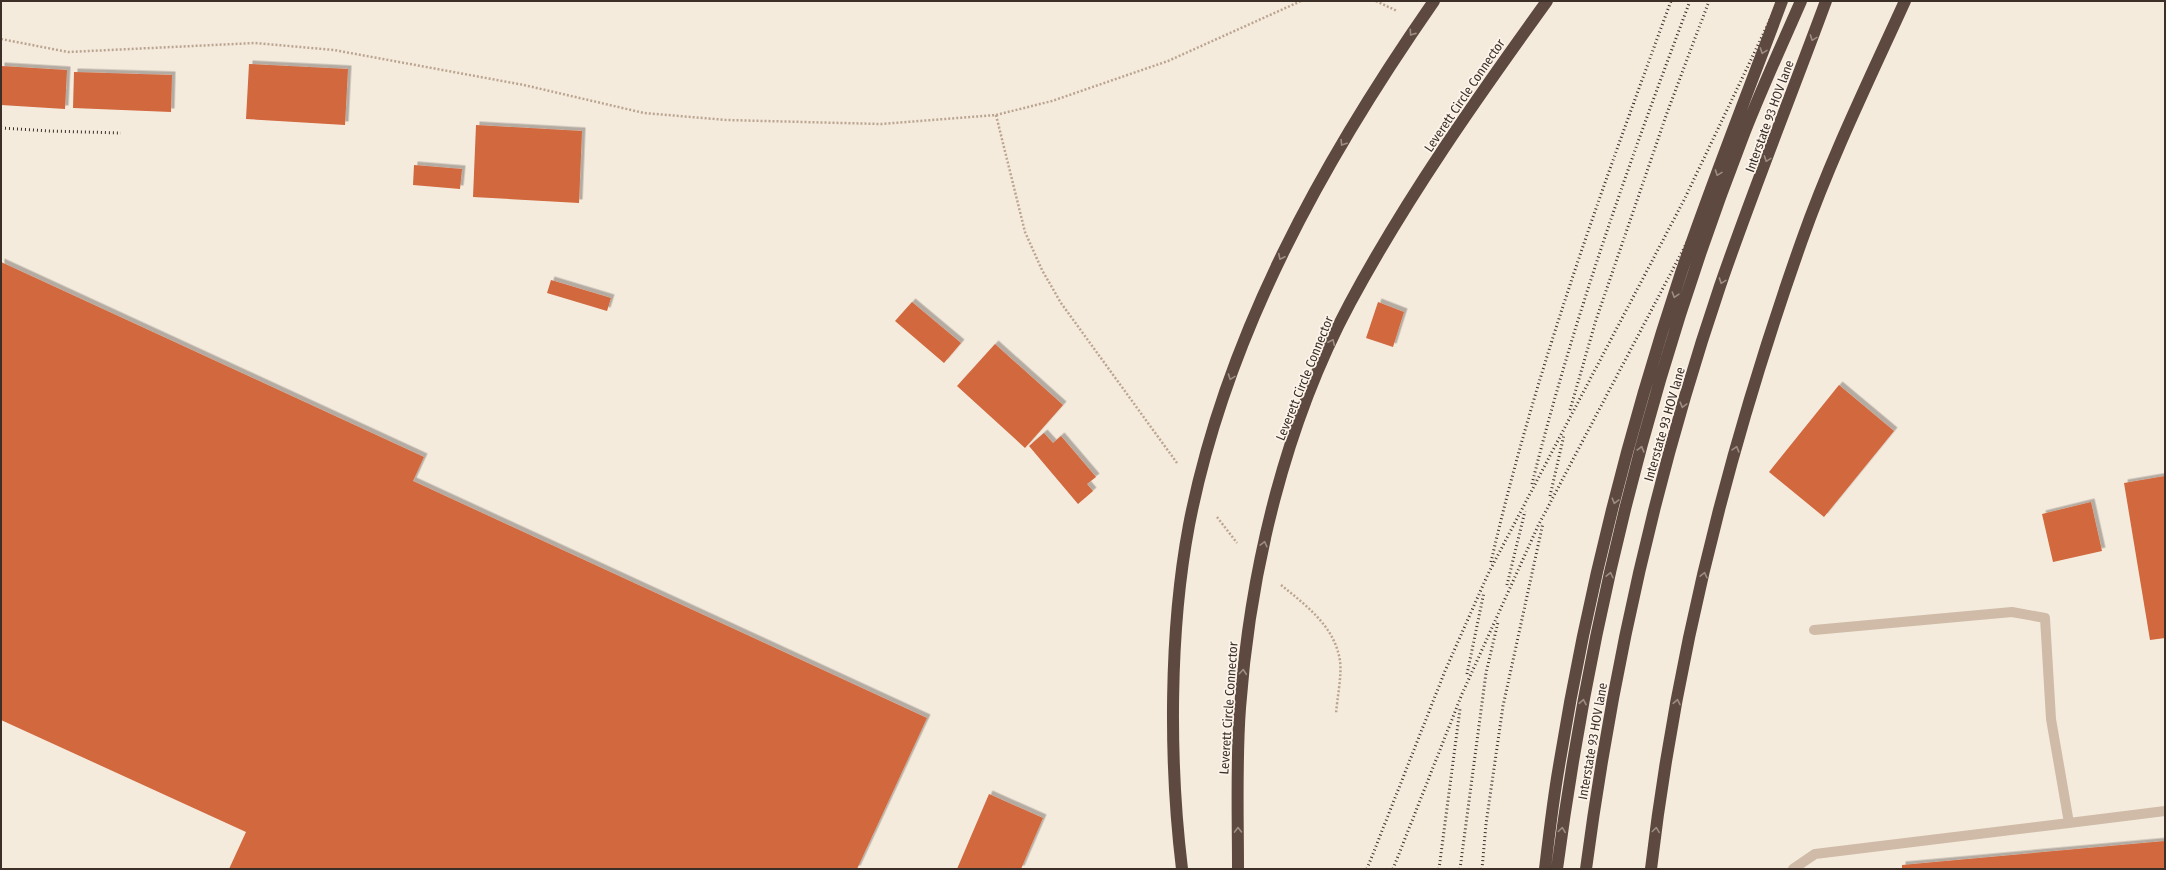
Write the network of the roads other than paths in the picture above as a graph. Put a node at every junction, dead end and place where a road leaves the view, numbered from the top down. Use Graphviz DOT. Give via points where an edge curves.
graph roads {
  1 [pos="1434,1"];
  2 [pos="1547,1"];
  3 [pos="1782,1"];
  4 [pos="1801,1"];
  5 [pos="1826,1"];
  6 [pos="1905,1"];
  7 [pos="1814,630"];
  8 [pos="2165,811"];
  9 [pos="2069,823"];
  10 [pos="1182,869"];
  11 [pos="1238,869"];
  12 [pos="1545,869"];
  13 [pos="1557,869"];
  14 [pos="1586,869"];
  15 [pos="1651,869"];
  16 [pos="1793,869"];
  1 -- 10 [label="highway, one-way, bridge" via="1334,157 1272,275 1232,373 1204,462 1189,526 1175,659 1175,786"];
  11 -- 2 [label="highway, Leverett Circle Connector, one-way, bridge" via="1239,710 1246,638 1261,556 1297,427 1349,304 1382,247 1436,160"];
  3 -- 12 [label="highway, one-way, bridge" via="1682,272 1646,387 1614,504 1583,641 1559,766"];
  13 -- 4 [label="highway, one-way, bridge" via="1570,768 1594,643 1624,514 1657,390 1693,276 1743,138"];
  5 -- 14 [label="highway, Interstate 93 HOV lane, one-way" via="1720,286 1685,399 1652,522 1623,650 1599,772"];
  15 -- 6 [label="highway, one-way" via="1670,736 1695,612 1727,478 1760,366 1802,239 1853,114"];
  7 -- 9 [label="lane" via="2012,612 2045,618 2051,719"];
  8 -- 9 [label="lane"];
  9 -- 16 [label="lane" via="1815,854"];
}
